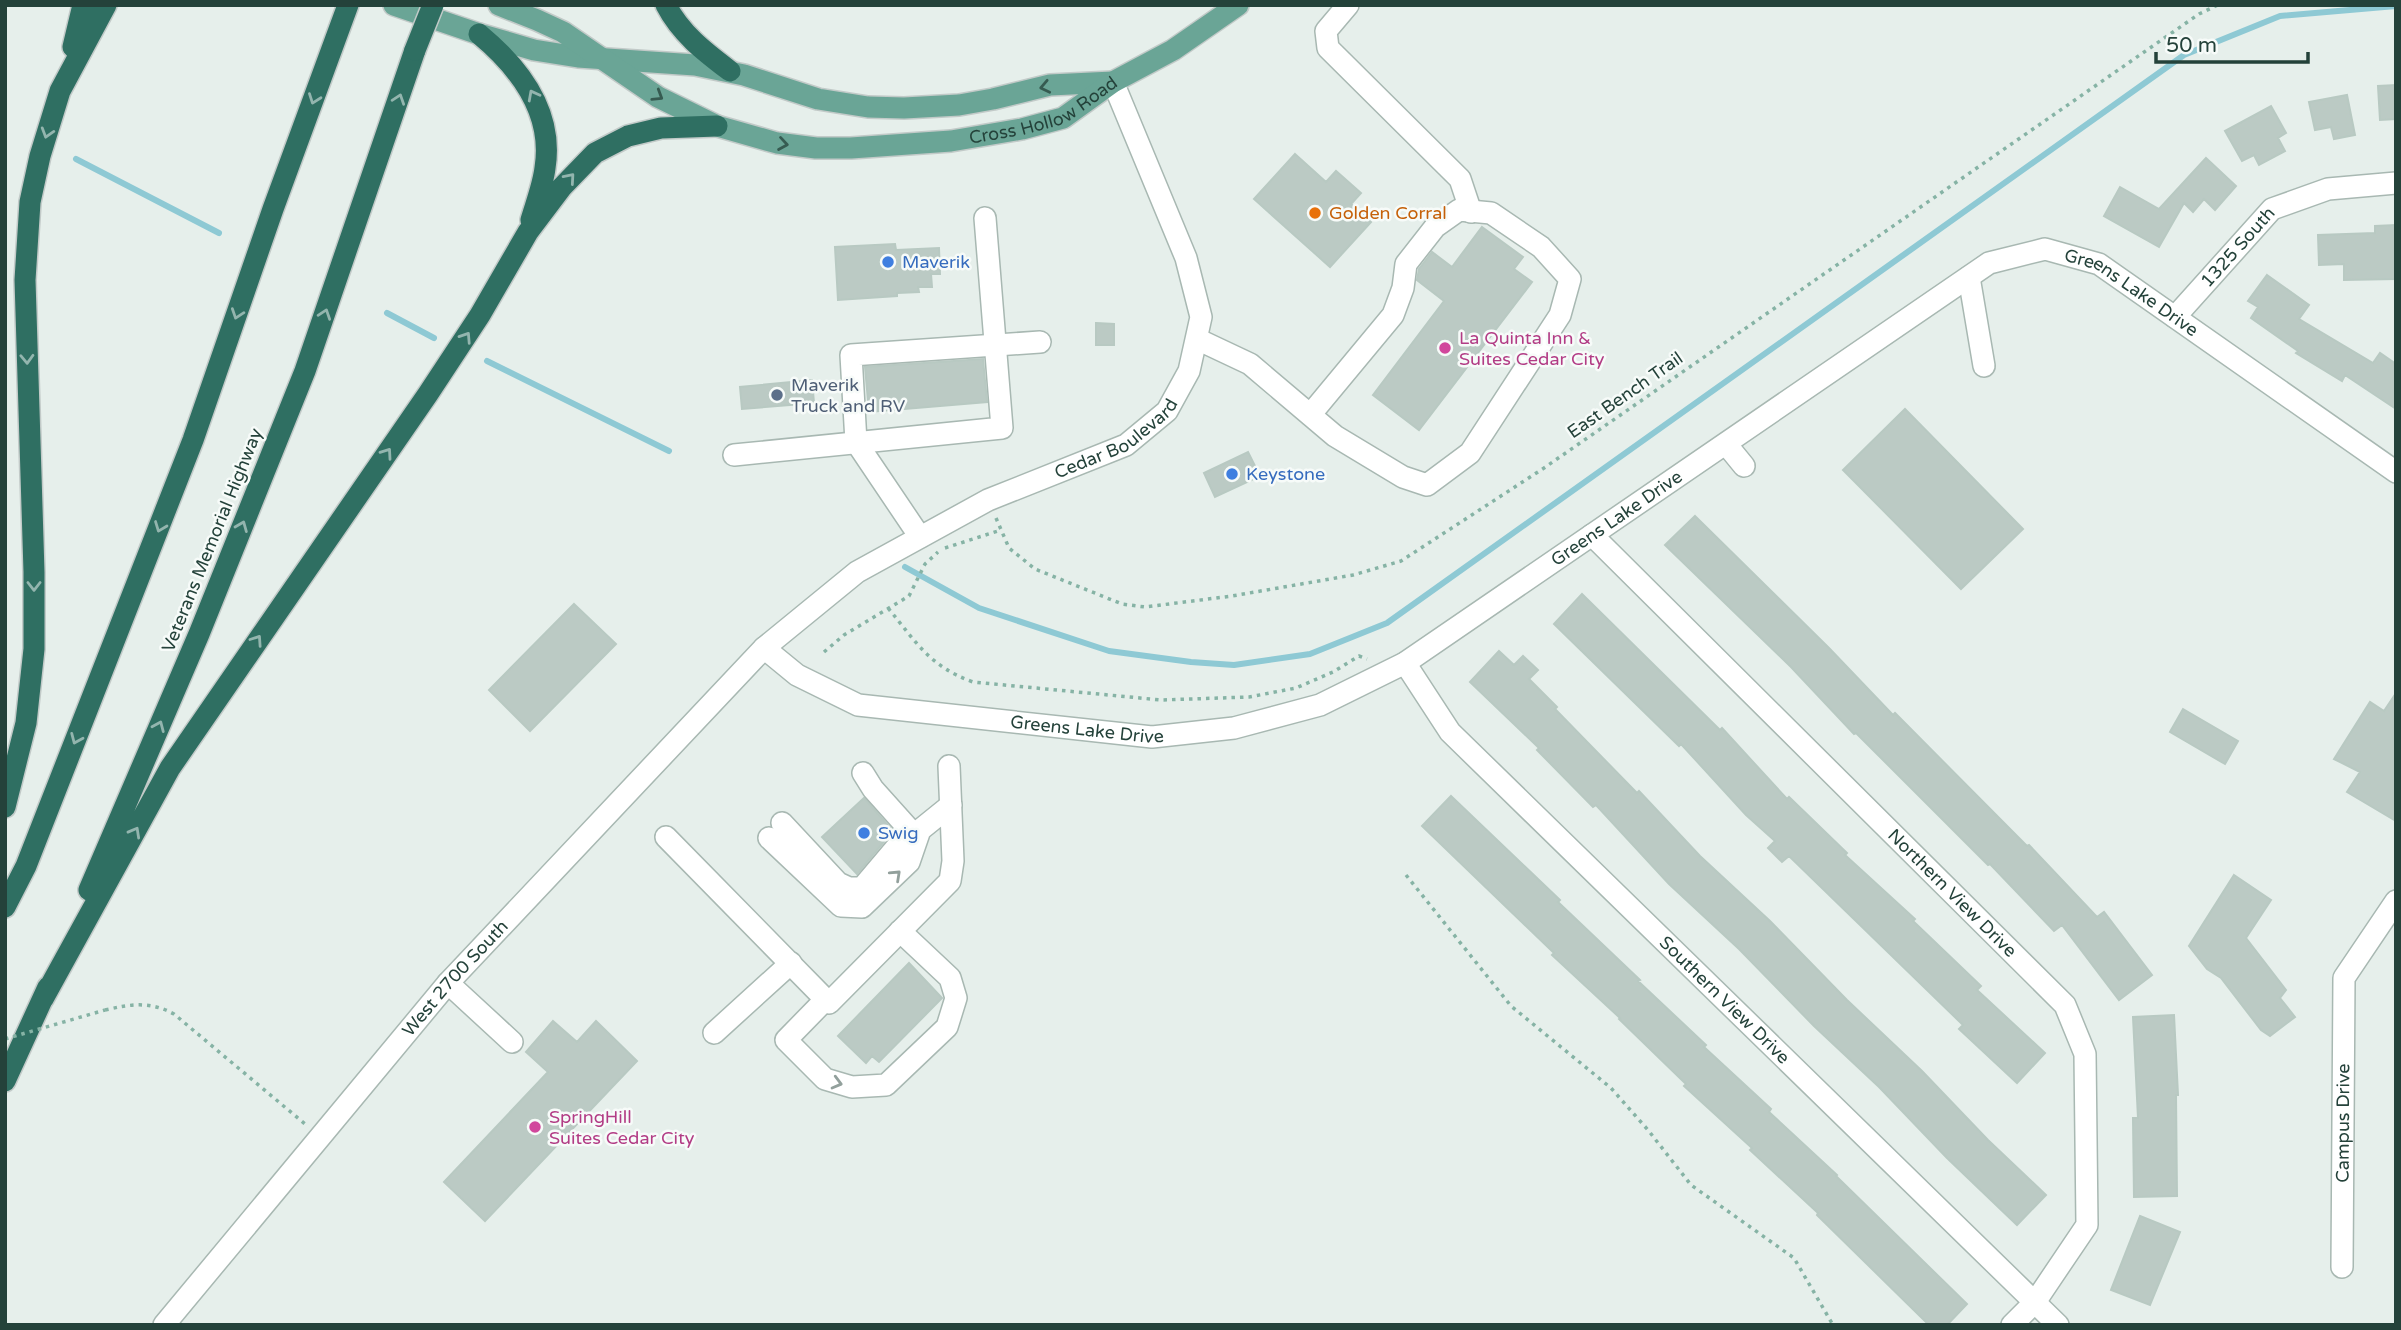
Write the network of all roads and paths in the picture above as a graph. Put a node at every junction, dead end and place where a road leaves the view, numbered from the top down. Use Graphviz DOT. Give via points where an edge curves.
graph roads {
  1 [pos="83,5"];
  2 [pos="106,5"];
  3 [pos="348,5"];
  4 [pos="394,5"];
  5 [pos="433,5"];
  6 [pos="499,5"];
  7 [pos="666,5"];
  8 [pos="1238,5"];
  9 [pos="1348,5"];
  10 [pos="2218,5"];
  11 [pos="479,34"];
  12 [pos="603,59"];
  13 [pos="730,71"];
  14 [pos="1113,82"];
  15 [pos="61,92"];
  16 [pos="717,126"];
  17 [pos="2396,183"];
  18 [pos="1471,212"];
  19 [pos="985,218"];
  20 [pos="528,232"];
  21 [pos="1969,277"];
  22 [pos="2175,317"];
  23 [pos="1197,339"];
  24 [pos="1040,342"];
  25 [pos="996,345"];
  26 [pos="1984,366"];
  27 [pos="1310,415"];
  28 [pos="856,442"];
  29 [pos="1726,443"];
  30 [pos="734,455"];
  31 [pos="1744,466"];
  32 [pos="2396,472"];
  33 [pos="988,500"];
  34 [pos="1001,530"];
  35 [pos="1592,535"];
  36 [pos="920,537"];
  37 [pos="888,608"];
  38 [pos="764,648"];
  39 [pos="824,652"];
  40 [pos="1405,663"];
  41 [pos="1380,675"];
  42 [pos="949,766"];
  43 [pos="863,773"];
  44 [pos="951,805"];
  45 [pos="5,807"];
  46 [pos="914,829"];
  47 [pos="776,831"];
  48 [pos="666,837"];
  49 [pos="1406,875"];
  50 [pos="2396,901"];
  51 [pos="5,907"];
  52 [pos="900,931"];
  53 [pos="791,964"];
  54 [pos="448,983"];
  55 [pos="43,999"];
  56 [pos="826,999"];
  57 [pos="714,1033"];
  58 [pos="5,1039"];
  59 [pos="512,1042"];
  60 [pos="5,1081"];
  61 [pos="320,1136"];
  62 [pos="2342,1267"];
  63 [pos="2035,1302"];
  64 [pos="164,1325"];
  65 [pos="1833,1325"];
  66 [pos="2012,1325"];
  67 [pos="2058,1325"];
  1 -- 15 [label="highway"];
  2 -- 15 [label="highway"];
  3 -- 51 [label="highway, one-way" via="189,453 26,866"];
  4 -- 11 [label="main road, Cross Hollow Road"];
  55 -- 5 [label="highway, Veterans Memorial Highway, one-way, bridge" via="305,371"];
  6 -- 12 [label="main road, Cross Hollow Road" via="552,27"];
  7 -- 13 [label="highway" via="692,41"];
  8 -- 14 [label="main road" via="1173,50"];
  9 -- 18 [label="street" via="1326,31 1328,48 1460,180"];
  10 -- 34 [label="path, East Bench Trail" via="2188,21 1544,468 1401,561 1353,575 1146,607 1122,604 1035,569 1009,548"];
  11 -- 12 [label="main road, Cross Hollow Road" via="534,50"];
  20 -- 11 [label="highway, one-way" via="545,167 544,125 529,87"];
  12 -- 13 [label="main road, Cross Hollow Road" via="677,62"];
  12 -- 16 [label="main road, Cross Hollow Road, one-way" via="658,97"];
  14 -- 13 [label="main road, Cross Hollow Road, one-way" via="1050,85 959,105 885,108 825,100"];
  16 -- 14 [label="main road, Cross Hollow Road, one-way" via="816,148 951,141 1063,118"];
  14 -- 23 [label="street, Cedar Boulevard" via="1186,258 1201,317"];
  15 -- 45 [label="highway, one-way" via="40,156 26,233 34,649 26,723"];
  20 -- 16 [label="highway, one-way" via="576,171 617,140 652,130"];
  17 -- 22 [label="street, 1325 South" via="2328,189 2272,209"];
  18 -- 27 [label="street" via="1460,210 1435,227 1406,264 1393,315"];
  18 -- 27 [label="street" via="1491,213 1541,247 1570,279 1560,315 1470,453 1427,485 1403,477 1335,436"];
  19 -- 25 [label="street"];
  55 -- 20 [label="highway, one-way" via="170,768 428,394"];
  21 -- 22 [label="street, Greens Lake Drive" via="1989,263 2045,249 2099,264"];
  21 -- 26 [label="street"];
  21 -- 29 [label="street, Greens Lake Drive"];
  22 -- 32 [label="street, Greens Lake Drive"];
  23 -- 27 [label="street" via="1250,364"];
  23 -- 33 [label="street, Cedar Boulevard" via="1189,371 1167,411 1126,445"];
  24 -- 25 [label="street"];
  25 -- 28 [label="street" via="1002,428"];
  25 -- 28 [label="street" via="851,355"];
  28 -- 30 [label="street"];
  28 -- 36 [label="street"];
  29 -- 31 [label="street"];
  29 -- 35 [label="street, Greens Lake Drive"];
  33 -- 34 [label="path, East Bench Trail"];
  33 -- 36 [label="street, Cedar Boulevard"];
  34 -- 37 [label="path" via="940,550 923,567 909,596"];
  35 -- 40 [label="street, Greens Lake Drive"];
  35 -- 63 [label="street, Northern View Drive" via="2065,1005 2085,1054 2087,1225"];
  36 -- 38 [label="street, Cedar Boulevard" via="857,572"];
  37 -- 39 [label="path"];
  37 -- 41 [label="path" via="928,657 973,682 1189,700 1249,697 1296,688 1359,656 1370,660"];
  38 -- 41 [label="street, Greens Lake Drive" via="797,675 858,705 1152,737 1234,728 1320,705"];
  38 -- 54 [label="street, West 2700 South"];
  40 -- 41 [label="street, Greens Lake Drive"];
  40 -- 63 [label="street, Southern View Drive" via="1450,732"];
  42 -- 44 [label="street"];
  43 -- 46 [label="street"];
  44 -- 46 [label="street"];
  44 -- 52 [label="street" via="950,881"];
  47 -- 46 [label="street, one-way" via="838,883 862,888"];
  48 -- 53 [label="street"];
  49 -- 65 [label="path" via="1511,1006 1611,1088 1691,1185 1794,1258"];
  50 -- 62 [label="street, Campus Drive" via="2344,978"];
  52 -- 56 [label="street" via="829,1003"];
  56 -- 52 [label="street, one-way" via="786,1040 825,1079 852,1087 886,1085 947,1027 957,998 950,978"];
  53 -- 56 [label="street"];
  53 -- 57 [label="street"];
  54 -- 59 [label="street"];
  54 -- 61 [label="street, West 2700 South"];
  55 -- 60 [label="highway, Veterans Memorial Highway"];
  58 -- 61 [label="path, bridge" via="105,1010 150,1004 174,1014"];
  61 -- 64 [label="street, West 2700 South"];
  63 -- 66 [label="street, Northern View Drive"];
  63 -- 67 [label="street, Southern View Drive"];
}
